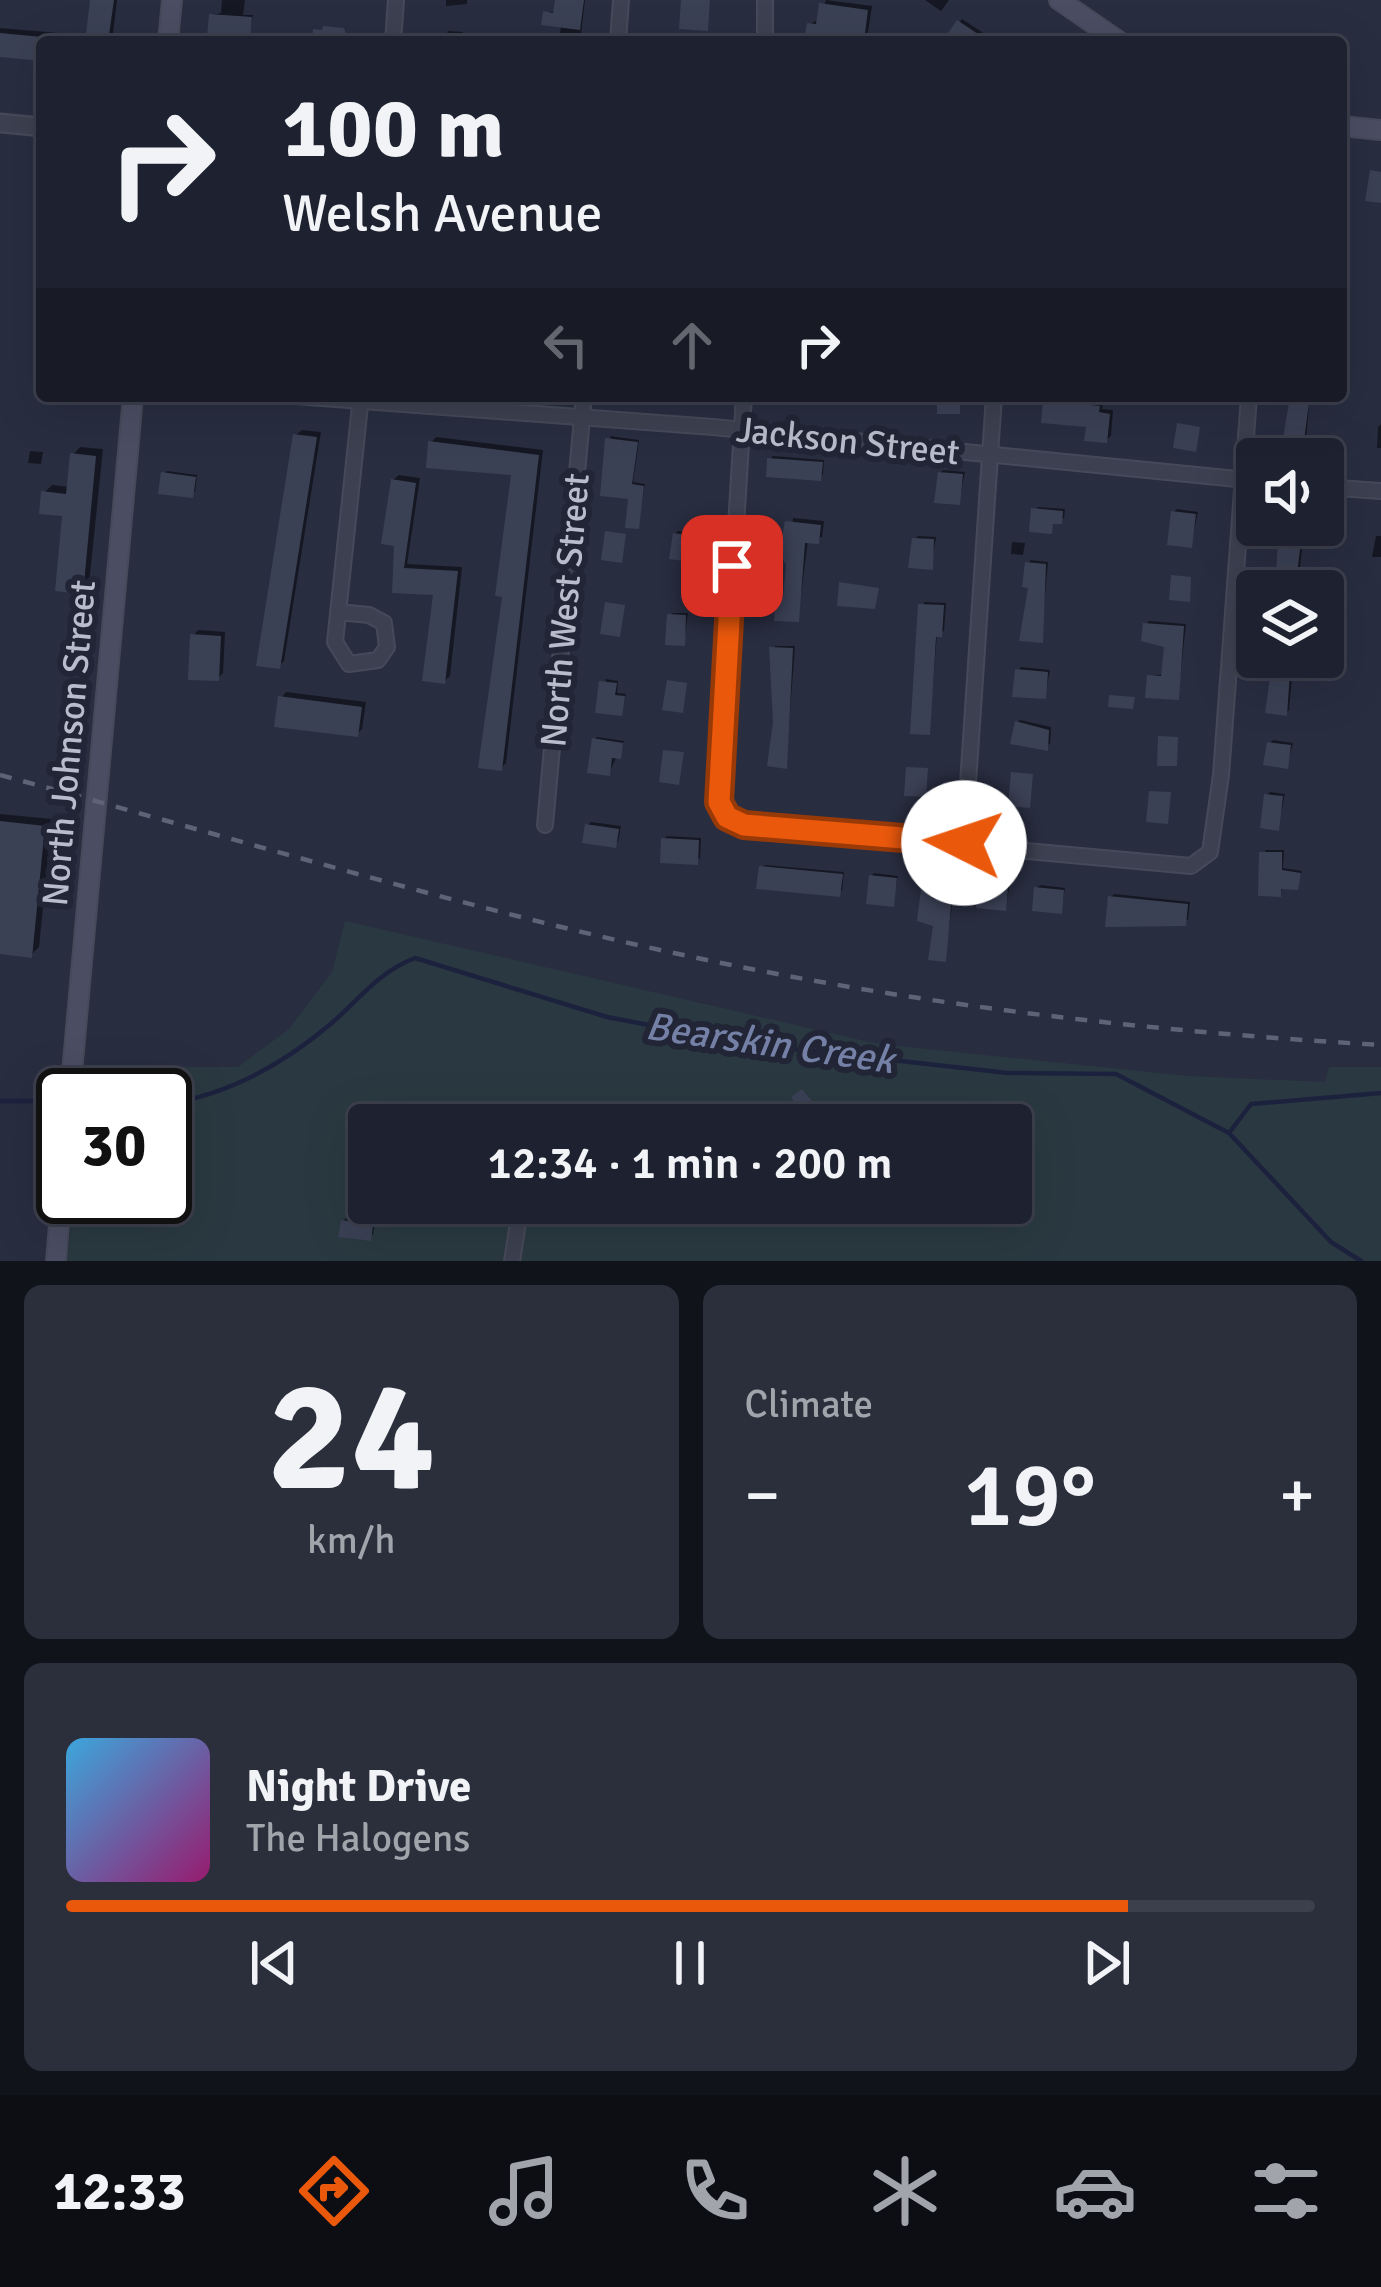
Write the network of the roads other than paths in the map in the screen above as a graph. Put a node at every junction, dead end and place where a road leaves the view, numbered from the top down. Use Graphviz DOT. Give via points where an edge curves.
graph roads {
  1 [pos="172,0"];
  2 [pos="396,0"];
  3 [pos="621,0"];
  4 [pos="765,0"];
  5 [pos="1059,0"];
  6 [pos="169,36"];
  7 [pos="393,36"];
  8 [pos="618,36"];
  9 [pos="764,36"];
  10 [pos="1107,36"];
  11 [pos="0,123"];
  12 [pos="36,126"];
  13 [pos="1347,127"];
  14 [pos="1381,130"];
  15 [pos="132,402"];
  16 [pos="361,402"];
  17 [pos="392,402"];
  18 [pos="583,402"];
  19 [pos="744,402"];
  20 [pos="994,402"];
  21 [pos="1249,402"];
  22 [pos="581,420"];
  23 [pos="742,430"];
  24 [pos="1249,438"];
  25 [pos="990,454"];
  26 [pos="1236,480"];
  27 [pos="1344,488"];
  28 [pos="1381,491"];
  29 [pos="1243,546"];
  30 [pos="338,612"];
  31 [pos="544,825"];
  32 [pos="964,843"];
  33 [pos="72,1068"];
  34 [pos="59,1224"];
  35 [pos="518,1224"];
  36 [pos="56,1261"];
  37 [pos="512,1261"];
  1 -- 6 [label="main road"];
  2 -- 7 [label="street"];
  3 -- 8 [label="street"];
  4 -- 9 [label="street"];
  5 -- 10 [label="main road"];
  11 -- 12 [label="street"];
  13 -- 14 [label="main road"];
  15 -- 33 [label="main road, North Johnson Street"];
  16 -- 30 [label="street"];
  17 -- 22 [label="street, Jackson Street"];
  18 -- 22 [label="street, North West Street"];
  19 -- 23 [label="street"];
  20 -- 25 [label="street"];
  21 -- 24 [label="street"];
  22 -- 23 [label="street, Jackson Street"];
  22 -- 31 [label="street, North West Street"];
  23 -- 25 [label="street, Jackson Street"];
  23 -- 32 [label="street" via="719,802 727,817 744,825"];
  25 -- 26 [label="street, Jackson Street"];
  25 -- 32 [label="street"];
  27 -- 28 [label="street"];
  29 -- 32 [label="street" via="1210,852 1191,866"];
  30 -- 30 [label="street" via="340,657 364,665 378,660 387,647 384,623"];
  34 -- 36 [label="main road"];
  35 -- 37 [label="street"];
}
